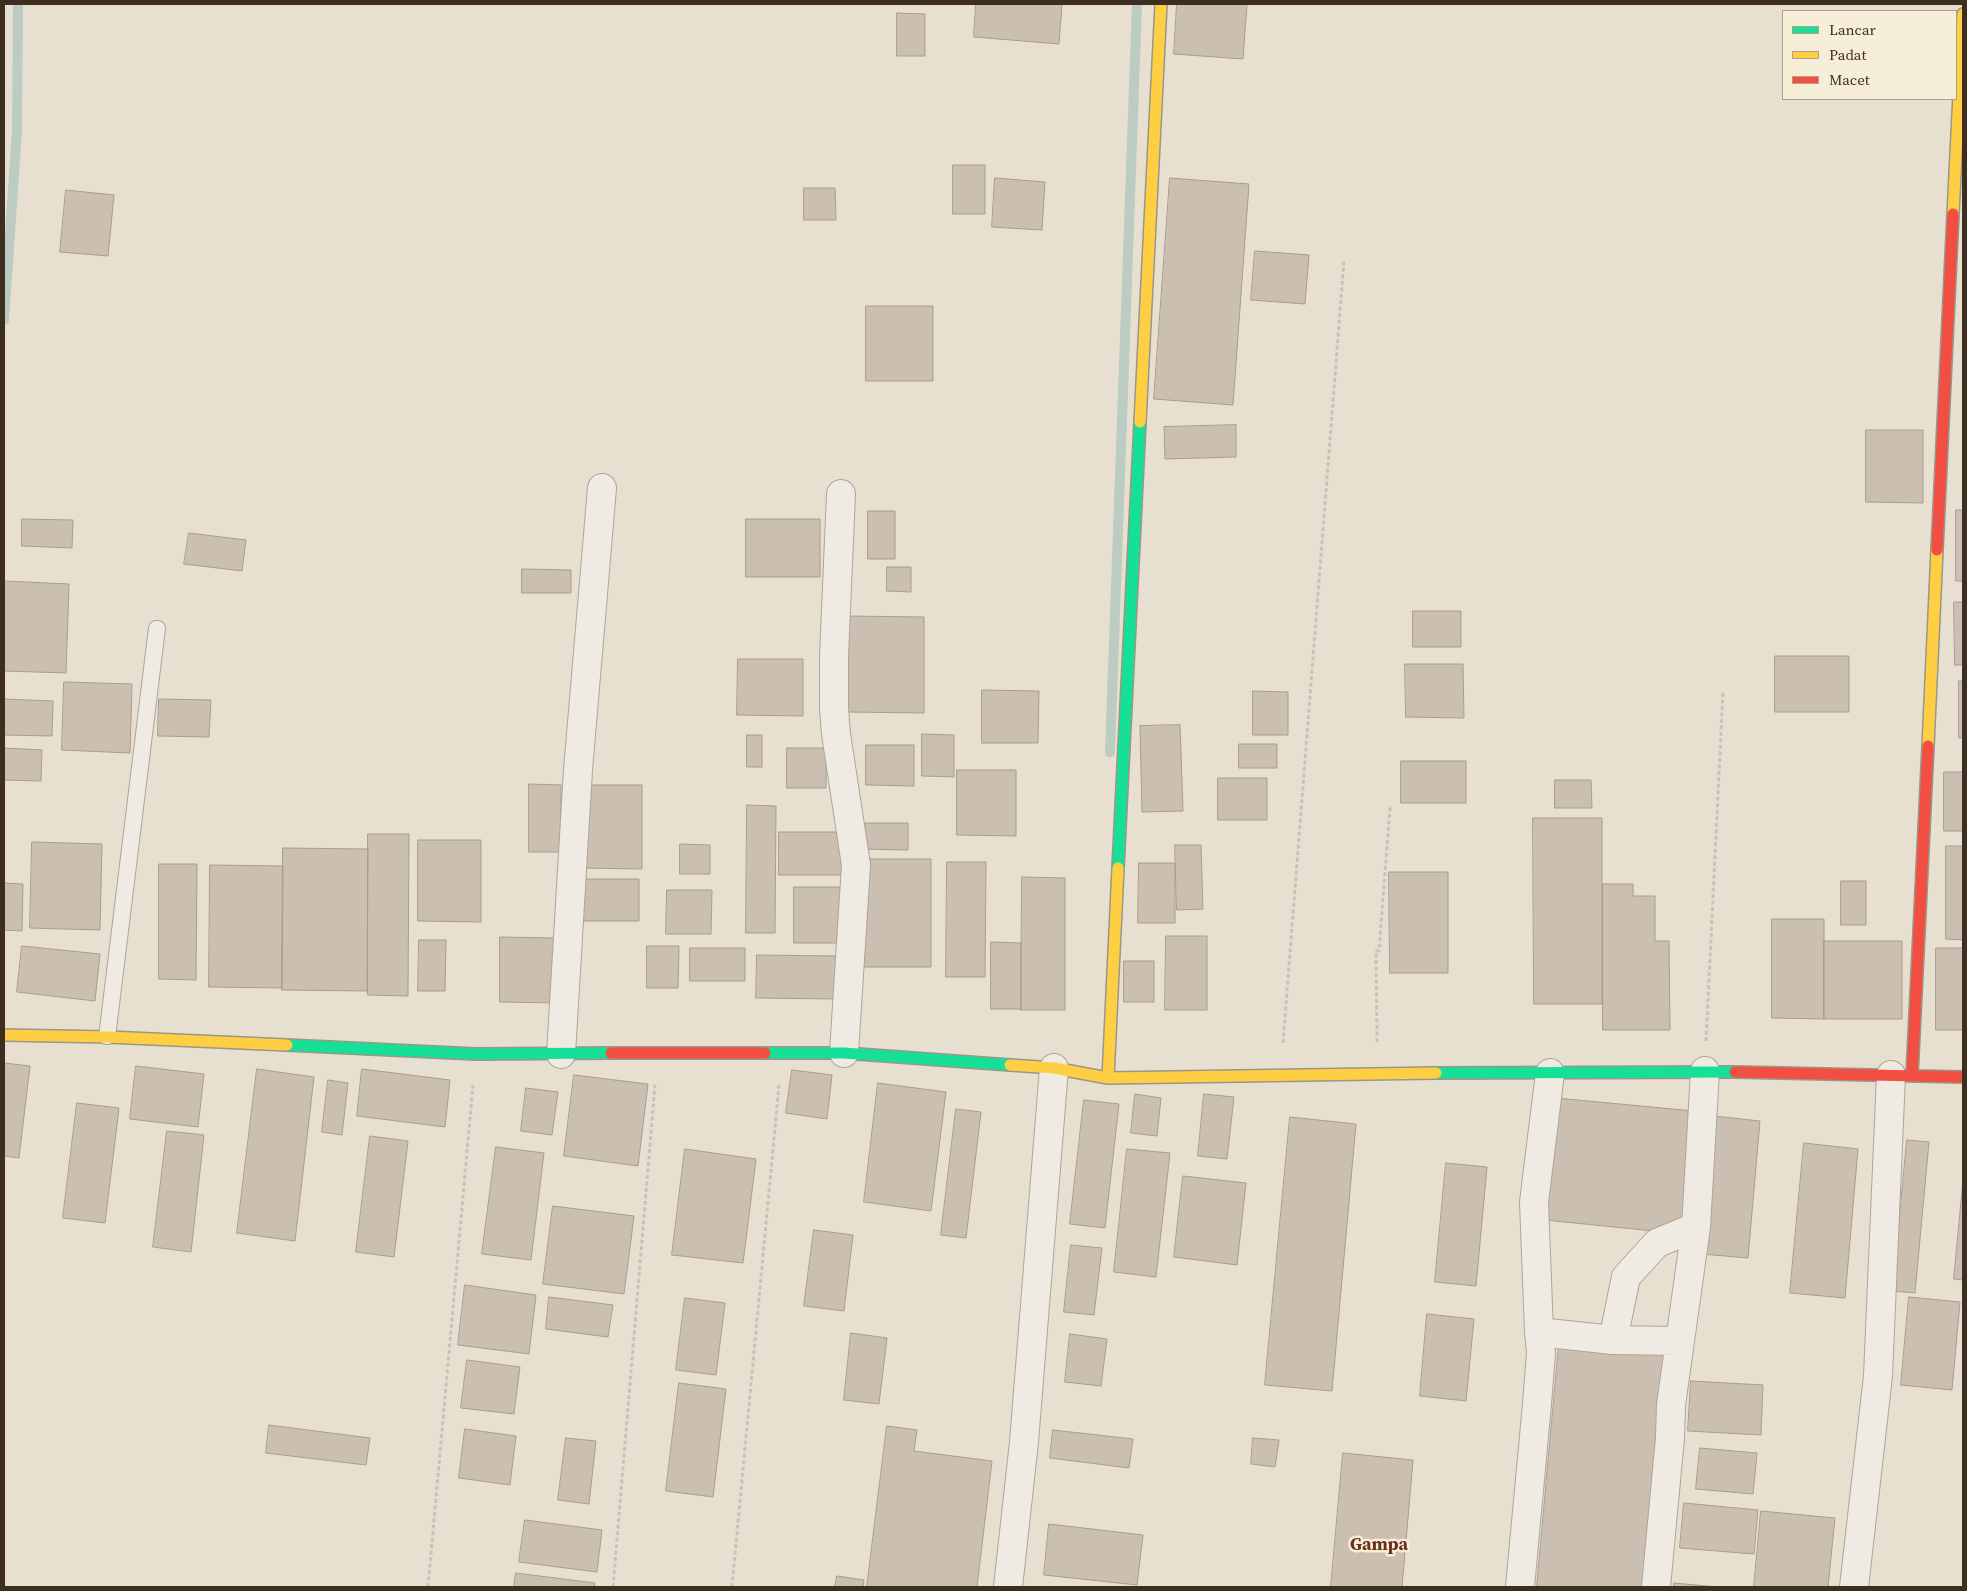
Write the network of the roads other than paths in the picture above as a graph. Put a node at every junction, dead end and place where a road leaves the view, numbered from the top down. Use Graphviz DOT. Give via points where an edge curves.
graph roads {
  1 [pos="1161,4"];
  2 [pos="1963,14"];
  3 [pos="602,488"];
  4 [pos="841,494"];
  5 [pos="4,1035"];
  6 [pos="108,1037"];
  7 [pos="844,1053"];
  8 [pos="561,1054"];
  9 [pos="1054,1068"];
  10 [pos="1705,1071"];
  11 [pos="1550,1073"];
  12 [pos="1901,1075"];
  13 [pos="1963,1077"];
  14 [pos="1108,1078"];
  15 [pos="1696,1227"];
  16 [pos="1539,1332"];
  17 [pos="1613,1340"];
  18 [pos="1679,1341"];
  19 [pos="1008,1587"];
  20 [pos="1520,1587"];
  21 [pos="1656,1587"];
  22 [pos="1854,1587"];
  1 -- 14 [label="street"];
  2 -- 12 [label="street"];
  3 -- 8 [label="street" via="578,770"];
  4 -- 7 [label="street" via="834,709 856,865"];
  5 -- 6 [label="street"];
  6 -- 6 [label="lane" via="148,706 158,628 156,628 106,1037"];
  6 -- 8 [label="street" via="476,1054"];
  7 -- 8 [label="street"];
  7 -- 9 [label="street"];
  9 -- 14 [label="street"];
  9 -- 19 [label="street" via="1024,1442"];
  10 -- 11 [label="street"];
  10 -- 12 [label="street"];
  10 -- 15 [label="street"];
  11 -- 14 [label="street"];
  11 -- 16 [label="street" via="1534,1202"];
  12 -- 13 [label="street"];
  12 -- 22 [label="street" via="1878,1376"];
  15 -- 17 [label="street" via="1657,1244 1626,1277"];
  15 -- 18 [label="street"];
  16 -- 17 [label="street"];
  16 -- 20 [label="street" via="1541,1353"];
  17 -- 18 [label="street"];
  18 -- 21 [label="street"];
}
